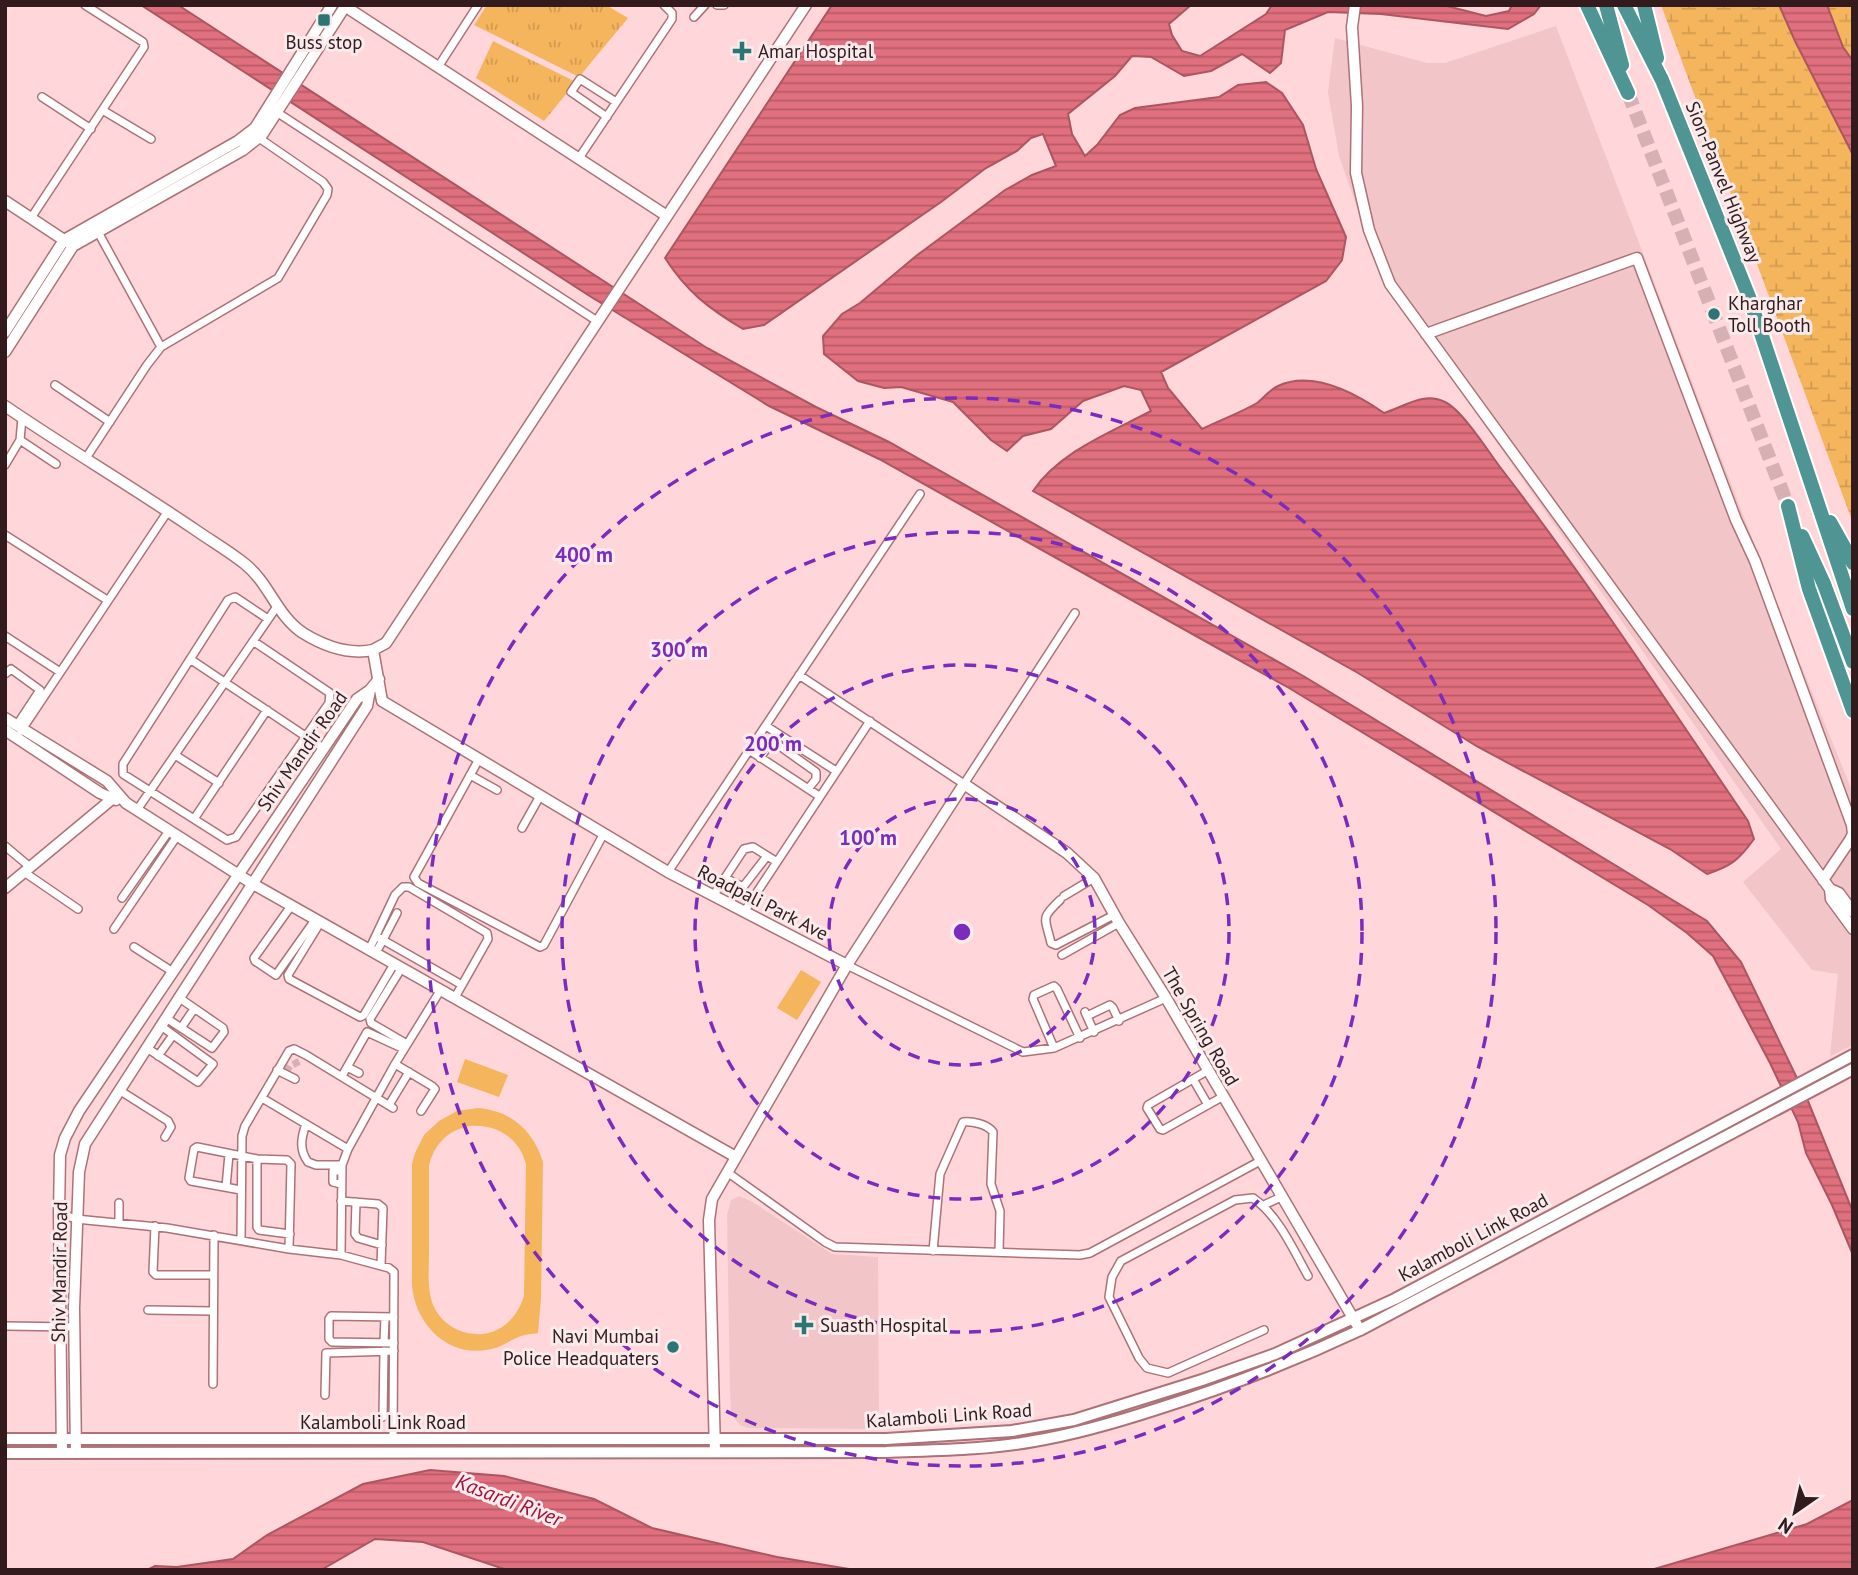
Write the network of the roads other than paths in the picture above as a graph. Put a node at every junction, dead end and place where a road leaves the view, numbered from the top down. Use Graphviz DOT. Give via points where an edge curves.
graph roads {
  1 [pos="85,5"];
  2 [pos="332,5"];
  3 [pos="478,5"];
  4 [pos="664,5"];
  5 [pos="705,5"];
  6 [pos="717,5"];
  7 [pos="724,5"];
  8 [pos="806,5"];
  9 [pos="1355,5"];
  10 [pos="1587,5"];
  11 [pos="1644,5"];
  12 [pos="345,6"];
  13 [pos="1624,6"];
  14 [pos="1608,9"];
  15 [pos="694,17"];
  16 [pos="438,67"];
  17 [pos="299,70"];
  18 [pos="1662,80"];
  19 [pos="606,96"];
  20 [pos="41,97"];
  21 [pos="617,102"];
  22 [pos="278,107"];
  23 [pos="597,110"];
  24 [pos="104,111"];
  25 [pos="607,117"];
  26 [pos="264,124"];
  27 [pos="91,129"];
  28 [pos="259,138"];
  29 [pos="151,139"];
  30 [pos="579,158"];
  31 [pos="5,201"];
  32 [pos="667,215"];
  33 [pos="31,218"];
  34 [pos="98,232"];
  35 [pos="64,240"];
  36 [pos="73,246"];
  37 [pos="599,318"];
  38 [pos="5,332"];
  39 [pos="1426,334"];
  40 [pos="161,347"];
  41 [pos="5,352"];
  42 [pos="55,385"];
  43 [pos="5,406"];
  44 [pos="22,418"];
  45 [pos="110,422"];
  46 [pos="20,440"];
  47 [pos="86,458"];
  48 [pos="56,464"];
  49 [pos="5,465"];
  50 [pos="920,494"];
  51 [pos="1816,496"];
  52 [pos="168,511"];
  53 [pos="5,535"];
  54 [pos="1853,563"];
  55 [pos="107,600"];
  56 [pos="278,605"];
  57 [pos="1853,609"];
  58 [pos="1075,613"];
  59 [pos="268,619"];
  60 [pos="5,636"];
  61 [pos="253,641"];
  62 [pos="373,650"];
  63 [pos="190,659"];
  64 [pos="1853,662"];
  65 [pos="60,672"];
  66 [pos="5,674"];
  67 [pos="799,675"];
  68 [pos="379,679"];
  69 [pos="225,682"];
  70 [pos="370,690"];
  71 [pos="267,710"];
  72 [pos="1853,711"];
  73 [pos="5,718"];
  74 [pos="870,722"];
  75 [pos="765,726"];
  76 [pos="5,730"];
  77 [pos="19,731"];
  78 [pos="306,736"];
  79 [pos="323,748"];
  80 [pos="749,750"];
  81 [pos="175,755"];
  82 [pos="760,758"];
  83 [pos="479,759"];
  84 [pos="836,771"];
  85 [pos="470,775"];
  86 [pos="219,783"];
  87 [pos="964,784"];
  88 [pos="808,789"];
  89 [pos="497,790"];
  90 [pos="150,791"];
  91 [pos="115,796"];
  92 [pos="540,796"];
  93 [pos="819,796"];
  94 [pos="137,810"];
  95 [pos="194,819"];
  96 [pos="522,828"];
  97 [pos="173,833"];
  98 [pos="604,833"];
  99 [pos="5,846"];
  100 [pos="767,856"];
  101 [pos="777,862"];
  102 [pos="27,869"];
  103 [pos="668,872"];
  104 [pos="238,874"];
  105 [pos="725,878"];
  106 [pos="1094,878"];
  107 [pos="1823,880"];
  108 [pos="253,884"];
  109 [pos="5,888"];
  110 [pos="1830,889"];
  111 [pos="713,896"];
  112 [pos="122,898"];
  113 [pos="291,905"];
  114 [pos="78,909"];
  115 [pos="744,912"];
  116 [pos="1853,912"];
  117 [pos="397,914"];
  118 [pos="1116,919"];
  119 [pos="318,921"];
  120 [pos="114,929"];
  121 [pos="1853,929"];
  122 [pos="379,938"];
  123 [pos="134,947"];
  124 [pos="372,952"];
  125 [pos="1062,956"];
  126 [pos="847,965"];
  127 [pos="397,966"];
  128 [pos="173,972"];
  129 [pos="462,985"];
  130 [pos="440,991"];
  131 [pos="178,997"];
  132 [pos="1166,998"];
  133 [pos="454,999"];
  134 [pos="194,1009"];
  135 [pos="1118,1021"];
  136 [pos="163,1022"];
  137 [pos="181,1028"];
  138 [pos="1094,1032"];
  139 [pos="173,1035"];
  140 [pos="1080,1038"];
  141 [pos="405,1046"];
  142 [pos="147,1048"];
  143 [pos="1054,1048"];
  144 [pos="1853,1055"];
  145 [pos="158,1056"];
  146 [pos="321,1064"];
  147 [pos="395,1064"];
  148 [pos="347,1067"];
  149 [pos="1853,1069"];
  150 [pos="1207,1071"];
  151 [pos="283,1072"];
  152 [pos="316,1072"];
  153 [pos="409,1072"];
  154 [pos="359,1073"];
  155 [pos="342,1076"];
  156 [pos="295,1079"];
  157 [pos="1193,1079"];
  158 [pos="120,1090"];
  159 [pos="377,1097"];
  160 [pos="1222,1097"];
  161 [pos="262,1098"];
  162 [pos="1208,1105"];
  163 [pos="421,1111"];
  164 [pos="306,1124"];
  165 [pos="165,1137"];
  166 [pos="348,1149"];
  167 [pos="229,1154"];
  168 [pos="242,1157"];
  169 [pos="736,1157"];
  170 [pos="257,1159"];
  171 [pos="1262,1160"];
  172 [pos="342,1168"];
  173 [pos="727,1172"];
  174 [pos="226,1187"];
  175 [pos="241,1190"];
  176 [pos="1283,1196"];
  177 [pos="341,1201"];
  178 [pos="356,1202"];
  179 [pos="119,1203"];
  180 [pos="1264,1205"];
  181 [pos="59,1213"];
  182 [pos="76,1219"];
  183 [pos="119,1223"];
  184 [pos="155,1226"];
  185 [pos="290,1234"];
  186 [pos="1305,1234"];
  187 [pos="214,1235"];
  188 [pos="241,1239"];
  189 [pos="1289,1243"];
  190 [pos="382,1245"];
  191 [pos="289,1249"];
  192 [pos="933,1251"];
  193 [pos="999,1252"];
  194 [pos="341,1255"];
  195 [pos="381,1265"];
  196 [pos="213,1275"];
  197 [pos="1308,1276"];
  198 [pos="148,1310"];
  199 [pos="212,1311"];
  200 [pos="384,1317"];
  201 [pos="394,1317"];
  202 [pos="1354,1318"];
  203 [pos="5,1326"];
  204 [pos="61,1326"];
  205 [pos="74,1327"];
  206 [pos="1264,1330"];
  207 [pos="1360,1330"];
  208 [pos="384,1347"];
  209 [pos="394,1347"];
  210 [pos="213,1384"];
  211 [pos="325,1395"];
  212 [pos="383,1395"];
  213 [pos="394,1396"];
  214 [pos="383,1417"];
  215 [pos="5,1439"];
  216 [pos="62,1439"];
  217 [pos="76,1439"];
  218 [pos="393,1439"];
  219 [pos="715,1439"];
  220 [pos="62,1452"];
  221 [pos="715,1452"];
  222 [pos="5,1453"];
  223 [pos="76,1453"];
  1 -- 24 [label="street" via="144,47"];
  2 -- 17 [label="street"];
  3 -- 16 [label="street"];
  4 -- 21 [label="street" via="672,19"];
  5 -- 15 [label="street"];
  6 -- 7 [label="street"];
  8 -- 32 [label="street"];
  9 -- 39 [label="street" via="1356,173 1369,230 1390,284"];
  10 -- 14 [label="highway" via="1628,93"];
  11 -- 18 [label="highway"];
  12 -- 16 [label="street"];
  12 -- 17 [label="street"];
  13 -- 18 [label="highway, Sion-Panvel Highway"];
  16 -- 30 [label="street"];
  17 -- 22 [label="street"];
  18 -- 51 [label="highway, Sion-Panvel Highway" via="1749,296"];
  19 -- 21 [label="street"];
  19 -- 23 [label="street"];
  19 -- 23 [label="street" via="580,79 571,92"];
  20 -- 27 [label="street"];
  21 -- 25 [label="street"];
  22 -- 26 [label="street"];
  22 -- 37 [label="street"];
  23 -- 25 [label="street"];
  24 -- 27 [label="street"];
  24 -- 29 [label="street"];
  25 -- 30 [label="street"];
  26 -- 28 [label="street"];
  26 -- 35 [label="street"];
  27 -- 33 [label="street"];
  28 -- 34 [label="street"];
  28 -- 40 [label="street" via="323,182 327,195 278,278"];
  30 -- 32 [label="street"];
  31 -- 33 [label="street"];
  32 -- 37 [label="street"];
  33 -- 35 [label="street"];
  34 -- 36 [label="street"];
  34 -- 40 [label="street"];
  35 -- 36 [label="street"];
  35 -- 38 [label="street"];
  36 -- 41 [label="street"];
  37 -- 62 [label="street" via="386,643"];
  39 -- 107 [label="street"];
  39 -- 107 [label="street" via="1637,258 1852,825 1850,840"];
  40 -- 45 [label="street"];
  42 -- 45 [label="street"];
  43 -- 44 [label="street"];
  44 -- 46 [label="street"];
  44 -- 47 [label="street"];
  45 -- 47 [label="street"];
  46 -- 48 [label="street"];
  46 -- 49 [label="street"];
  47 -- 52 [label="street"];
  50 -- 67 [label="street"];
  51 -- 54 [label="highway"];
  51 -- 57 [label="highway"];
  52 -- 55 [label="street"];
  52 -- 56 [label="street" via="246,565"];
  53 -- 55 [label="street"];
  55 -- 65 [label="street"];
  56 -- 59 [label="street"];
  56 -- 62 [label="street" via="291,623 321,643 355,653"];
  58 -- 87 [label="street"];
  59 -- 61 [label="street"];
  59 -- 63 [label="street" via="235,597 228,600"];
  60 -- 65 [label="street"];
  61 -- 69 [label="street"];
  61 -- 78 [label="street" via="331,693"];
  62 -- 68 [label="street"];
  63 -- 69 [label="street"];
  63 -- 90 [label="street" via="123,764 123,774"];
  64 -- 72 [label="highway" via="1788,506 1809,589"];
  65 -- 77 [label="street"];
  66 -- 77 [label="street" via="11,669 40,690"];
  67 -- 74 [label="street"];
  67 -- 75 [label="street"];
  68 -- 70 [label="street"];
  68 -- 83 [label="street, Roadpali Park Ave" via="382,701"];
  69 -- 71 [label="street"];
  69 -- 81 [label="street"];
  70 -- 79 [label="street, Shiv Mandir Road" via="357,699"];
  70 -- 108 [label="street, Shiv Mandir Road" via="366,706"];
  71 -- 78 [label="street"];
  71 -- 86 [label="street"];
  73 -- 77 [label="street"];
  74 -- 84 [label="street"];
  74 -- 87 [label="street"];
  75 -- 80 [label="street"];
  75 -- 84 [label="street"];
  76 -- 77 [label="street"];
  77 -- 91 [label="street" via="107,781"];
  78 -- 79 [label="street"];
  78 -- 95 [label="street" via="236,837 227,840"];
  79 -- 104 [label="street, Shiv Mandir Road"];
  80 -- 82 [label="street"];
  80 -- 103 [label="street"];
  81 -- 86 [label="street"];
  81 -- 90 [label="street"];
  82 -- 88 [label="street"];
  82 -- 88 [label="street" via="774,742 816,772"];
  83 -- 85 [label="street"];
  83 -- 92 [label="street, Roadpali Park Ave"];
  84 -- 93 [label="street"];
  85 -- 89 [label="street"];
  85 -- 98 [label="street" via="414,877 540,947"];
  86 -- 95 [label="street"];
  87 -- 106 [label="street, The Spring Road" via="1067,853"];
  87 -- 126 [label="street"];
  88 -- 93 [label="street"];
  90 -- 94 [label="street"];
  90 -- 95 [label="street"];
  91 -- 94 [label="street"];
  91 -- 102 [label="street"];
  92 -- 96 [label="street"];
  92 -- 98 [label="street, Roadpali Park Ave"];
  93 -- 101 [label="street"];
  94 -- 97 [label="street"];
  97 -- 104 [label="street"];
  97 -- 112 [label="street"];
  97 -- 120 [label="street"];
  98 -- 103 [label="street, Roadpali Park Ave"];
  99 -- 102 [label="street"];
  100 -- 101 [label="street"];
  100 -- 105 [label="street" via="743,887"];
  100 -- 105 [label="street" via="753,847 744,849"];
  101 -- 115 [label="street"];
  102 -- 109 [label="street"];
  102 -- 114 [label="street"];
  103 -- 111 [label="street, Roadpali Park Ave"];
  104 -- 108 [label="street"];
  104 -- 128 [label="street, Shiv Mandir Road"];
  105 -- 111 [label="street"];
  106 -- 118 [label="street, The Spring Road"];
  106 -- 118 [label="street" via="1046,913 1051,943 1056,945"];
  107 -- 110 [label="street"];
  108 -- 113 [label="street"];
  108 -- 131 [label="street, Shiv Mandir Road"];
  110 -- 116 [label="street" via="1839,893"];
  110 -- 121 [label="street" via="1831,899"];
  111 -- 115 [label="street, Roadpali Park Ave"];
  113 -- 119 [label="street"];
  113 -- 119 [label="street" via="254,958 276,975"];
  115 -- 126 [label="street, Roadpali Park Ave"];
  117 -- 122 [label="street"];
  118 -- 125 [label="street"];
  118 -- 132 [label="street, The Spring Road"];
  119 -- 124 [label="street"];
  119 -- 127 [label="street" via="289,979 360,1017"];
  122 -- 124 [label="street"];
  122 -- 129 [label="street"];
  122 -- 129 [label="street" via="395,895 403,887 485,930 488,939"];
  123 -- 128 [label="street"];
  124 -- 127 [label="street"];
  126 -- 143 [label="street, Roadpali Park Ave" via="1015,1049"];
  126 -- 169 [label="street"];
  127 -- 130 [label="street"];
  127 -- 141 [label="street" via="370,1019"];
  128 -- 181 [label="street, Shiv Mandir Road" via="68,1130 60,1155"];
  129 -- 133 [label="street"];
  130 -- 133 [label="street"];
  130 -- 141 [label="street"];
  131 -- 134 [label="street"];
  131 -- 136 [label="street, Shiv Mandir Road"];
  132 -- 135 [label="street, Roadpali Park Ave"];
  132 -- 150 [label="street, The Spring Road"];
  133 -- 169 [label="street"];
  134 -- 137 [label="street"];
  134 -- 137 [label="street" via="223,1028 215,1046"];
  135 -- 138 [label="street, Roadpali Park Ave"];
  135 -- 138 [label="street" via="1110,1005 1086,1014"];
  136 -- 137 [label="street"];
  136 -- 139 [label="street"];
  136 -- 142 [label="street, Shiv Mandir Road"];
  138 -- 140 [label="street, Roadpali Park Ave"];
  139 -- 145 [label="street"];
  139 -- 145 [label="street" via="213,1064 198,1082"];
  140 -- 143 [label="street, Roadpali Park Ave"];
  140 -- 143 [label="street" via="1054,986 1033,999"];
  141 -- 147 [label="street"];
  141 -- 148 [label="street" via="367,1032"];
  142 -- 145 [label="street"];
  142 -- 158 [label="street, Shiv Mandir Road"];
  144 -- 202 [label="main road, Kalamboli Link Road"];
  146 -- 151 [label="street" via="294,1049 289,1051"];
  146 -- 152 [label="street"];
  146 -- 155 [label="street"];
  147 -- 153 [label="street"];
  147 -- 159 [label="street"];
  148 -- 154 [label="street"];
  148 -- 155 [label="street"];
  149 -- 207 [label="main road, Kalamboli Link Road"];
  150 -- 157 [label="street"];
  150 -- 160 [label="street, The Spring Road"];
  151 -- 156 [label="street"];
  151 -- 161 [label="street"];
  153 -- 159 [label="street" via="391,1106"];
  153 -- 163 [label="street" via="435,1089"];
  155 -- 159 [label="street"];
  157 -- 162 [label="street"];
  157 -- 162 [label="street" via="1147,1108 1163,1130"];
  158 -- 165 [label="street" via="168,1121 171,1126"];
  158 -- 182 [label="street, Shiv Mandir Road" via="82,1152"];
  159 -- 166 [label="street"];
  160 -- 162 [label="street"];
  160 -- 171 [label="street, The Spring Road"];
  161 -- 164 [label="street"];
  161 -- 168 [label="street" via="245,1126"];
  164 -- 166 [label="street"];
  164 -- 172 [label="street" via="302,1153 308,1162"];
  166 -- 172 [label="street"];
  167 -- 168 [label="street"];
  167 -- 174 [label="street"];
  167 -- 174 [label="street" via="197,1147 189,1178"];
  168 -- 170 [label="street"];
  168 -- 175 [label="street"];
  169 -- 173 [label="street"];
  170 -- 185 [label="street" via="257,1227"];
  170 -- 185 [label="street" via="291,1164"];
  171 -- 176 [label="street, The Spring Road"];
  171 -- 193 [label="street" via="1090,1253"];
  172 -- 177 [label="street"];
  173 -- 192 [label="street" via="835,1247"];
  173 -- 219 [label="street" via="712,1199 709,1220"];
  174 -- 175 [label="street"];
  175 -- 188 [label="street"];
  176 -- 180 [label="street"];
  176 -- 186 [label="street, The Spring Road"];
  177 -- 178 [label="street"];
  177 -- 194 [label="street"];
  178 -- 190 [label="street" via="355,1234"];
  178 -- 190 [label="street" via="383,1208"];
  179 -- 183 [label="street"];
  180 -- 189 [label="street"];
  180 -- 206 [label="street" via="1253,1198 1235,1200 1121,1261 1109,1287 1109,1297 1139,1358 1157,1371 1168,1373"];
  181 -- 182 [label="street"];
  181 -- 204 [label="street, Shiv Mandir Road"];
  182 -- 183 [label="street"];
  182 -- 205 [label="street, Shiv Mandir Road"];
  183 -- 184 [label="street"];
  184 -- 187 [label="street"];
  184 -- 196 [label="street" via="156,1275"];
  185 -- 191 [label="street"];
  186 -- 189 [label="street"];
  186 -- 202 [label="street, The Spring Road"];
  187 -- 188 [label="street"];
  187 -- 196 [label="street"];
  188 -- 191 [label="street"];
  189 -- 197 [label="street"];
  190 -- 195 [label="street"];
  191 -- 194 [label="street"];
  192 -- 193 [label="street"];
  192 -- 193 [label="street" via="940,1174 963,1122 969,1121 993,1132 991,1184 1000,1211"];
  194 -- 195 [label="street"];
  195 -- 201 [label="street" via="394,1272"];
  196 -- 199 [label="street"];
  198 -- 199 [label="street"];
  199 -- 210 [label="street"];
  200 -- 201 [label="street"];
  200 -- 208 [label="street"];
  200 -- 208 [label="street" via="329,1319 332,1342"];
  201 -- 209 [label="street"];
  202 -- 207 [label="street, The Spring Road"];
  202 -- 219 [label="main road, Kalamboli Link Road" via="1214,1376 1106,1411 1030,1429 886,1439"];
  203 -- 204 [label="street"];
  204 -- 205 [label="street"];
  204 -- 216 [label="street, Shiv Mandir Road"];
  205 -- 217 [label="street, Shiv Mandir Road"];
  207 -- 221 [label="main road, Kalamboli Link Road" via="1206,1393 1110,1424 1032,1442 886,1452"];
  208 -- 209 [label="street"];
  208 -- 211 [label="street" via="326,1353"];
  208 -- 212 [label="street"];
  209 -- 213 [label="street"];
  212 -- 213 [label="street"];
  212 -- 214 [label="street"];
  213 -- 218 [label="street"];
  215 -- 216 [label="main road, Kalamboli Link Road"];
  216 -- 217 [label="main road, Kalamboli Link Road"];
  216 -- 220 [label="street, Shiv Mandir Road"];
  217 -- 218 [label="main road, Kalamboli Link Road"];
  217 -- 223 [label="street, Shiv Mandir Road"];
  218 -- 219 [label="main road, Kalamboli Link Road"];
  219 -- 221 [label="street"];
  220 -- 222 [label="main road, Kalamboli Link Road"];
  220 -- 223 [label="main road, Kalamboli Link Road"];
  221 -- 223 [label="main road, Kalamboli Link Road"];
}
